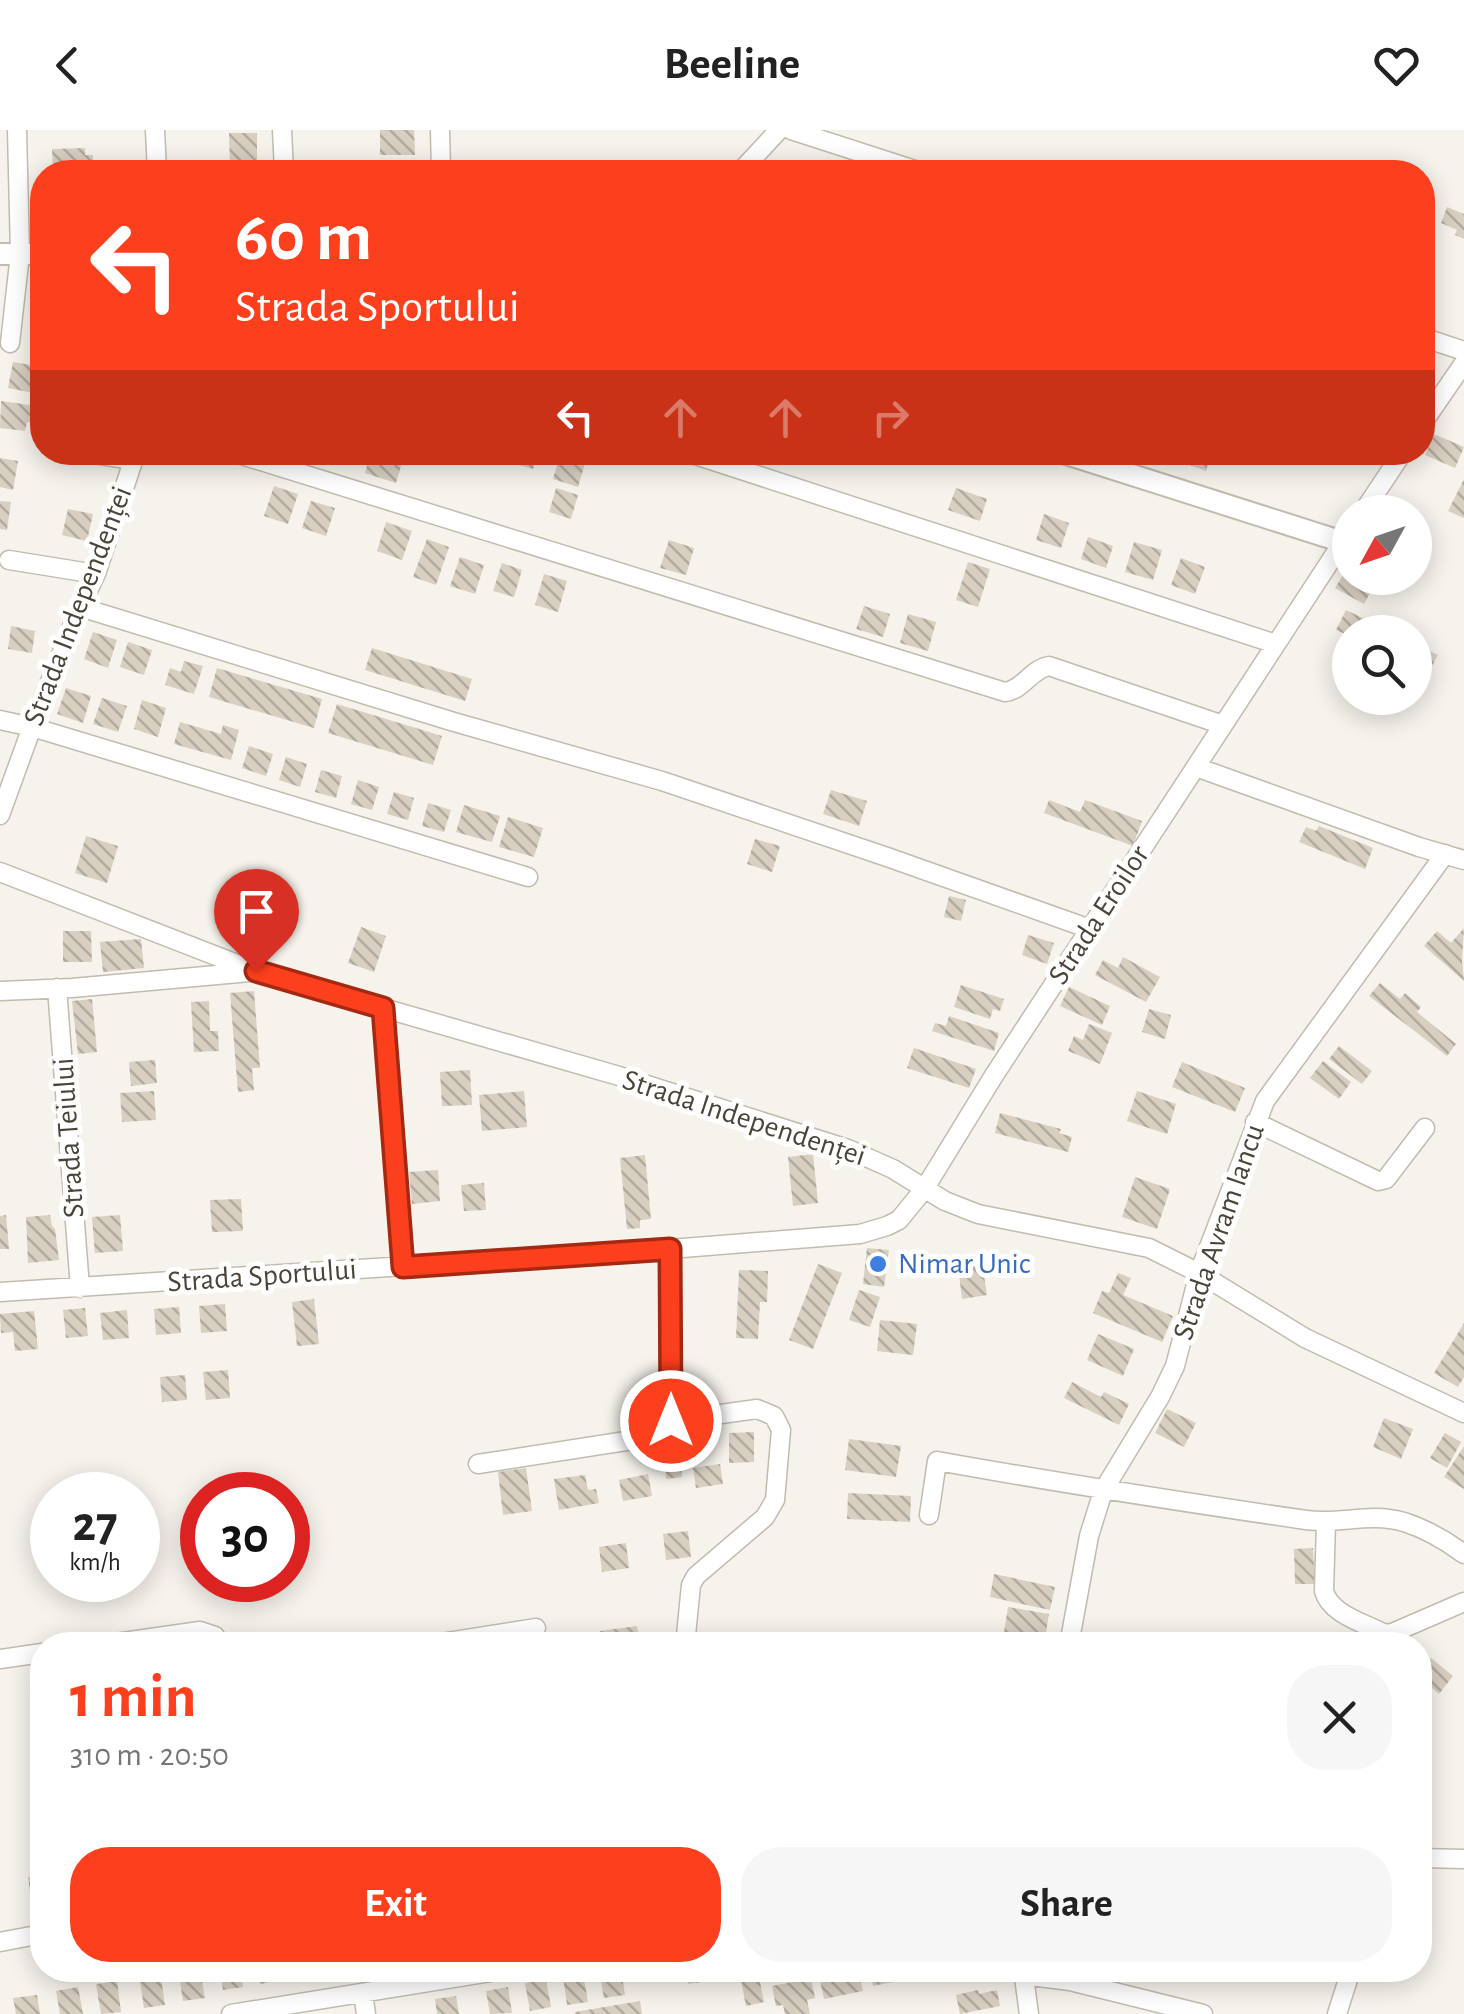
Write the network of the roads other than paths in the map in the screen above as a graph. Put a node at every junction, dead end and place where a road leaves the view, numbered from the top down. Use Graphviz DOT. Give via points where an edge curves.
graph roads {
  1 [pos="17,130"];
  2 [pos="155,130"];
  3 [pos="282,130"];
  4 [pos="440,130"];
  5 [pos="779,130"];
  6 [pos="791,130"];
  7 [pos="156,160"];
  8 [pos="283,160"];
  9 [pos="441,160"];
  10 [pos="751,160"];
  11 [pos="883,160"];
  12 [pos="10,254"];
  13 [pos="1435,341"];
  14 [pos="10,343"];
  15 [pos="1464,351"];
  16 [pos="1464,363"];
  17 [pos="1435,405"];
  18 [pos="131,465"];
  19 [pos="274,465"];
  20 [pos="726,465"];
  21 [pos="1104,465"];
  22 [pos="1394,465"];
  23 [pos="1374,495"];
  24 [pos="1332,533"];
  25 [pos="1332,558"];
  26 [pos="8,560"];
  27 [pos="96,574"];
  28 [pos="80,608"];
  29 [pos="1276,644"];
  30 [pos="0,720"];
  31 [pos="1223,725"];
  32 [pos="32,727"];
  33 [pos="1196,767"];
  34 [pos="0,815"];
  35 [pos="1444,854"];
  36 [pos="1464,860"];
  37 [pos="0,872"];
  38 [pos="528,877"];
  39 [pos="1090,928"];
  40 [pos="256,971"];
  41 [pos="58,988"];
  42 [pos="0,991"];
  43 [pos="383,1008"];
  44 [pos="1256,1122"];
  45 [pos="1425,1128"];
  46 [pos="925,1188"];
  47 [pos="670,1249"];
  48 [pos="403,1267"];
  49 [pos="1199,1273"];
  50 [pos="80,1288"];
  51 [pos="0,1292"];
  52 [pos="1464,1413"];
  53 [pos="671,1421"];
  54 [pos="478,1464"];
  55 [pos="1103,1491"];
  56 [pos="929,1515"];
  57 [pos="1326,1523"];
  58 [pos="1464,1554"];
  59 [pos="1464,1602"];
  60 [pos="536,1628"];
  61 [pos="511,1632"];
  62 [pos="687,1632"];
  63 [pos="1071,1632"];
  64 [pos="1382,1632"];
  65 [pos="1395,1632"];
  66 [pos="30,1655"];
  67 [pos="0,1659"];
  68 [pos="1432,1858"];
  69 [pos="1464,1859"];
  70 [pos="30,1936"];
  71 [pos="0,1942"];
  72 [pos="429,1982"];
  73 [pos="1024,1982"];
  74 [pos="1070,1982"];
  75 [pos="1346,1982"];
  76 [pos="362,1993"];
  77 [pos="230,2014"];
  78 [pos="366,2014"];
  79 [pos="1026,2014"];
  80 [pos="1203,2014"];
  81 [pos="1337,2014"];
  1 -- 12 [label="street"];
  2 -- 7 [label="street"];
  3 -- 8 [label="street"];
  4 -- 9 [label="street"];
  5 -- 10 [label="street"];
  6 -- 11 [label="street"];
  12 -- 14 [label="street"];
  13 -- 15 [label="street"];
  16 -- 17 [label="street"];
  18 -- 27 [label="street, Strada Independenței"];
  19 -- 31 [label="street" via="1005,692 1049,666"];
  20 -- 29 [label="street"];
  21 -- 24 [label="street, Strada Eroilor"];
  22 -- 23 [label="street"];
  25 -- 29 [label="street, Strada Eroilor"];
  26 -- 27 [label="street"];
  27 -- 28 [label="street, Strada Independenței"];
  28 -- 32 [label="street, Strada Independenței"];
  28 -- 39 [label="street" via="662,782"];
  29 -- 31 [label="street, Strada Eroilor"];
  30 -- 32 [label="street"];
  31 -- 33 [label="street, Strada Eroilor"];
  32 -- 34 [label="street, Strada Independenței"];
  32 -- 38 [label="street"];
  33 -- 35 [label="street"];
  33 -- 39 [label="street, Strada Eroilor"];
  35 -- 36 [label="street"];
  35 -- 44 [label="street, Strada Avram Iancu"];
  37 -- 40 [label="street, Strada Independenței"];
  39 -- 46 [label="street, Strada Eroilor"];
  40 -- 41 [label="street"];
  40 -- 43 [label="street, Strada Independenței"];
  41 -- 42 [label="street"];
  41 -- 50 [label="street, Strada Teiului"];
  43 -- 46 [label="street, Strada Independenței" via="848,1150"];
  43 -- 48 [label="street"];
  44 -- 45 [label="street" via="1378,1182"];
  44 -- 49 [label="street, Strada Avram Iancu"];
  46 -- 47 [label="street, Strada Sportului" via="898,1220 874,1231"];
  46 -- 49 [label="street, Strada Independenței" via="978,1214 1149,1248"];
  47 -- 48 [label="street, Strada Sportului"];
  47 -- 53 [label="street"];
  48 -- 50 [label="street, Strada Sportului"];
  49 -- 52 [label="street, Strada Independenței" via="1306,1338"];
  49 -- 55 [label="street, Strada Avram Iancu" via="1168,1382"];
  50 -- 51 [label="street, Strada Sportului"];
  53 -- 54 [label="street" via="658,1436"];
  53 -- 62 [label="street" via="757,1408 774,1416 781,1430 771,1509 696,1576"];
  55 -- 56 [label="street" via="937,1462"];
  55 -- 57 [label="street"];
  55 -- 63 [label="street, Strada Avram Iancu"];
  57 -- 58 [label="street" via="1368,1516 1400,1521"];
  57 -- 64 [label="street" via="1326,1600"];
  59 -- 65 [label="street"];
  60 -- 61 [label="street"];
  66 -- 67 [label="street"];
  68 -- 69 [label="street"];
  70 -- 71 [label="street"];
  72 -- 76 [label="street"];
  73 -- 79 [label="street"];
  74 -- 80 [label="street"];
  75 -- 81 [label="street"];
  76 -- 77 [label="street"];
  76 -- 78 [label="street"];
}
